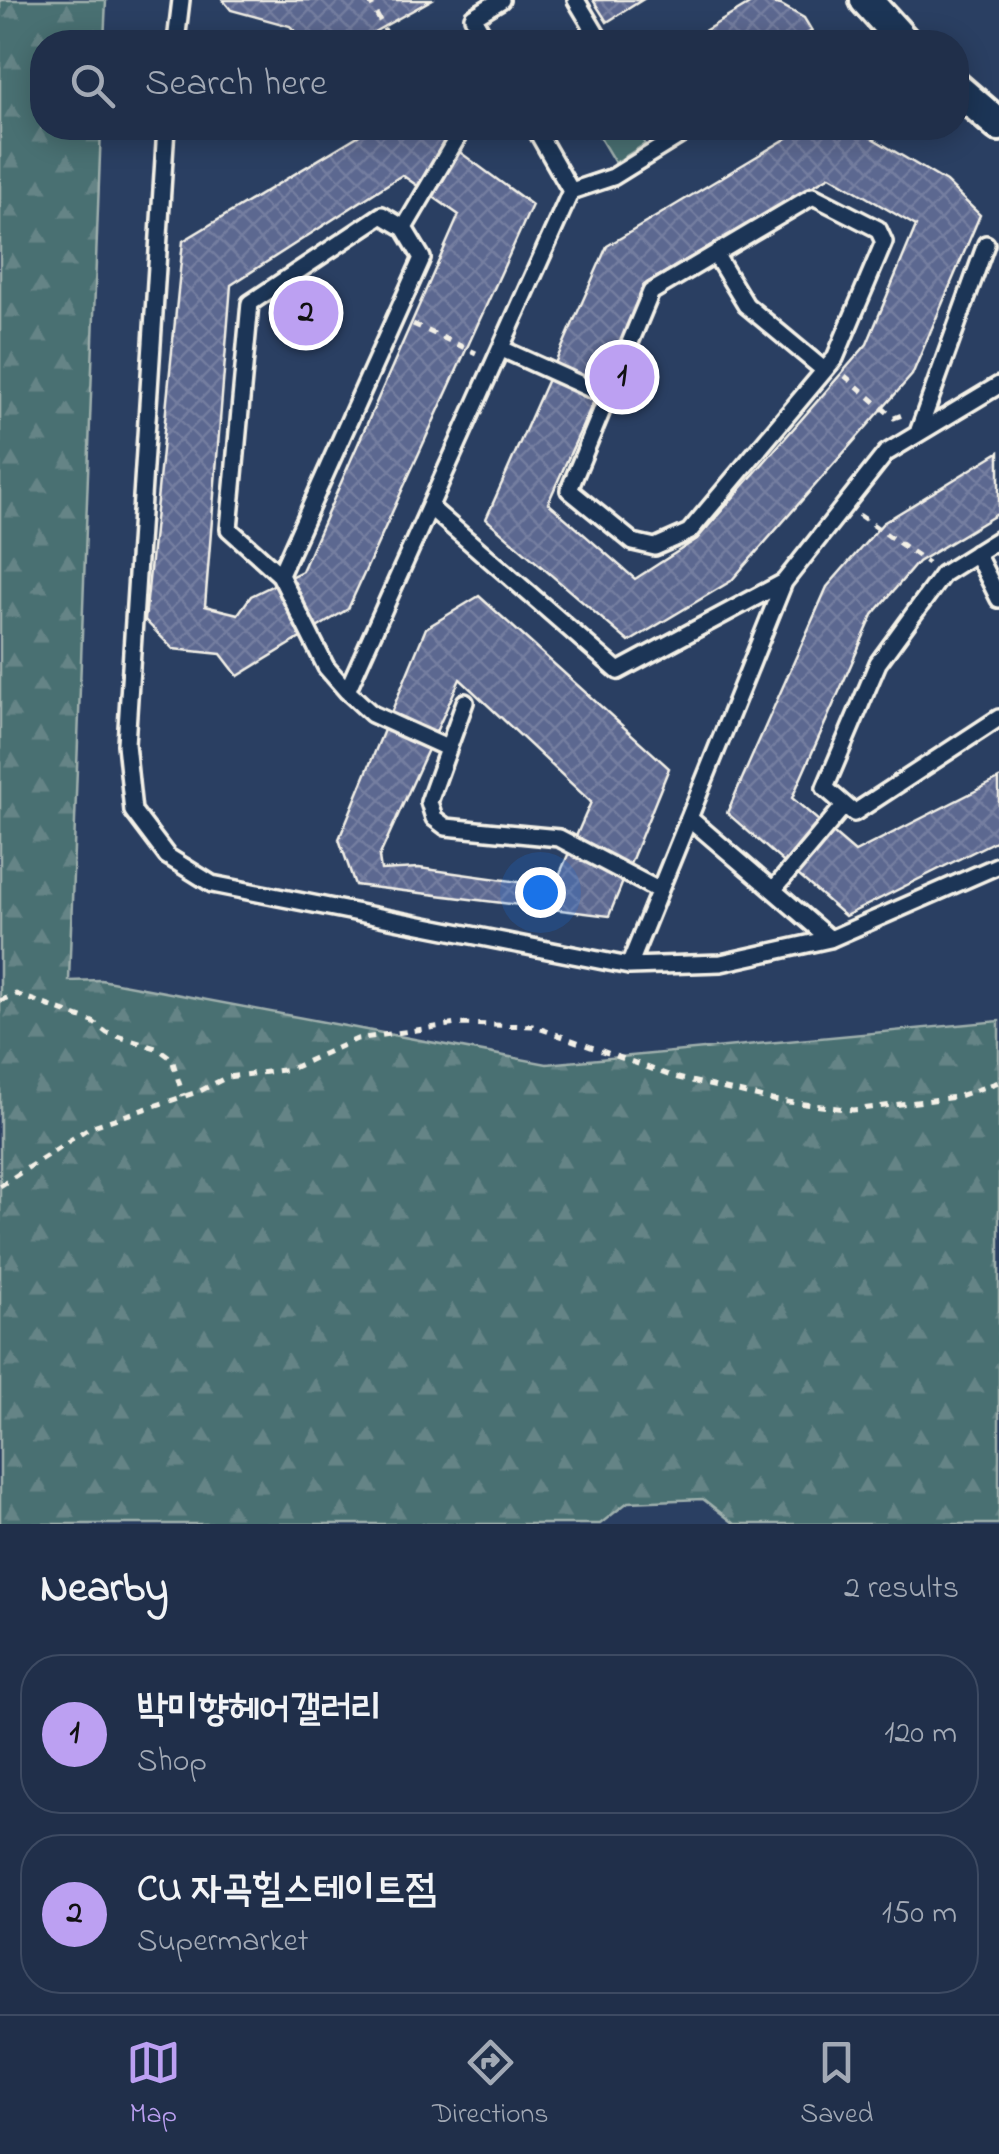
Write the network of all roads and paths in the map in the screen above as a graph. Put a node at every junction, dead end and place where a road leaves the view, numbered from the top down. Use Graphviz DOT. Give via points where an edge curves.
graph roads {
  1 [pos="181,0"];
  2 [pos="369,0"];
  3 [pos="501,0"];
  4 [pos="576,0"];
  5 [pos="866,0"];
  6 [pos="177,30"];
  7 [pos="385,30"];
  8 [pos="480,30"];
  9 [pos="594,30"];
  10 [pos="893,30"];
  11 [pos="969,99"];
  12 [pos="999,125"];
  13 [pos="165,140"];
  14 [pos="456,140"];
  15 [pos="542,140"];
  16 [pos="660,140"];
  17 [pos="670,140"];
  18 [pos="662,144"];
  19 [pos="572,192"];
  20 [pos="404,228"];
  21 [pos="986,244"];
  22 [pos="715,254"];
  23 [pos="412,323"];
  24 [pos="502,348"];
  25 [pos="466,349"];
  26 [pos="824,370"];
  27 [pos="842,373"];
  28 [pos="999,385"];
  29 [pos="606,396"];
  30 [pos="883,408"];
  31 [pos="920,430"];
  32 [pos="432,509"];
  33 [pos="878,528"];
  34 [pos="999,539"];
  35 [pos="976,553"];
  36 [pos="922,559"];
  37 [pos="280,576"];
  38 [pos="784,582"];
  39 [pos="999,599"];
  40 [pos="347,691"];
  41 [pos="466,702"];
  42 [pos="999,718"];
  43 [pos="448,748"];
  44 [pos="843,807"];
  45 [pos="689,818"];
  46 [pos="999,864"];
  47 [pos="774,889"];
  48 [pos="658,890"];
  49 [pos="830,939"];
  50 [pos="630,966"];
  51 [pos="0,1001"];
  52 [pos="997,1080"];
  53 [pos="184,1096"];
  54 [pos="0,1186"];
  1 -- 6 [label="lane"];
  2 -- 7 [label="path"];
  3 -- 8 [label="lane" via="473,17"];
  4 -- 9 [label="lane"];
  5 -- 10 [label="street"];
  11 -- 12 [label="street"];
  13 -- 50 [label="lane" via="126,744 133,811 167,856 212,884"];
  14 -- 20 [label="lane"];
  15 -- 19 [label="lane"];
  16 -- 18 [label="lane"];
  17 -- 18 [label="lane"];
  18 -- 19 [label="lane" via="613,177"];
  19 -- 24 [label="lane"];
  20 -- 37 [label="lane" via="422,258"];
  20 -- 37 [label="lane" via="382,214 250,304 228,528"];
  21 -- 31 [label="lane"];
  22 -- 26 [label="lane" via="746,306"];
  22 -- 26 [label="lane" via="813,196 878,229 884,242"];
  22 -- 29 [label="lane" via="651,292"];
  23 -- 25 [label="path"];
  24 -- 29 [label="lane"];
  24 -- 32 [label="lane"];
  26 -- 29 [label="lane" via="689,532 655,547 633,542 569,490"];
  27 -- 30 [label="path"];
  28 -- 31 [label="lane"];
  31 -- 38 [label="lane" via="861,480"];
  32 -- 38 [label="lane" via="618,672"];
  32 -- 40 [label="lane"];
  33 -- 36 [label="path"];
  34 -- 35 [label="lane"];
  35 -- 39 [label="lane"];
  35 -- 44 [label="lane" via="943,574 878,663 825,788"];
  37 -- 40 [label="lane" via="326,667"];
  38 -- 45 [label="lane"];
  40 -- 43 [label="lane" via="372,714"];
  41 -- 43 [label="lane"];
  42 -- 44 [label="lane" via="854,812"];
  43 -- 48 [label="lane" via="429,802 446,827 559,838"];
  44 -- 47 [label="lane"];
  45 -- 47 [label="lane"];
  45 -- 48 [label="lane"];
  46 -- 49 [label="lane"];
  47 -- 49 [label="lane"];
  48 -- 50 [label="lane"];
  49 -- 50 [label="lane" via="721,963"];
  51 -- 53 [label="path" via="16,994 158,1049 172,1058"];
  52 -- 53 [label="path" via="956,1097 853,1110 674,1077 533,1026 492,1022 358,1039 290,1070 227,1077"];
  53 -- 54 [label="path" via="90,1127"];
}
